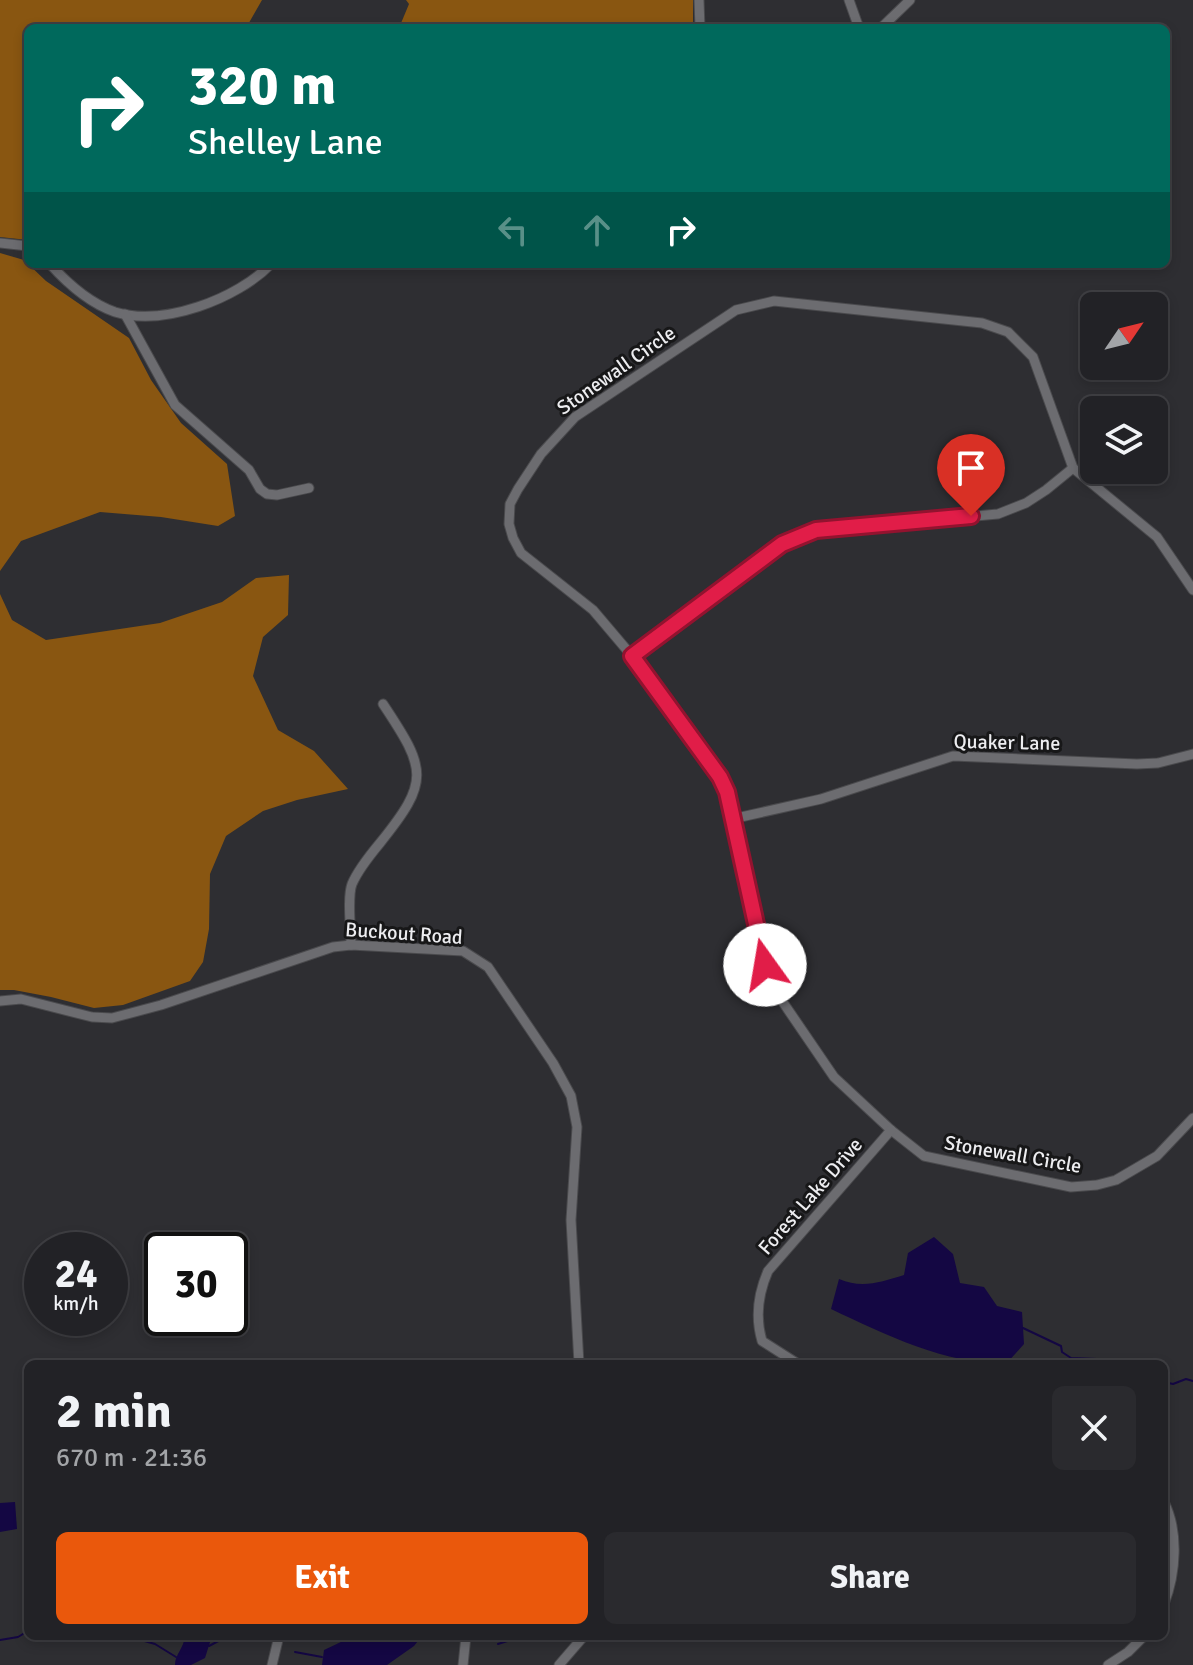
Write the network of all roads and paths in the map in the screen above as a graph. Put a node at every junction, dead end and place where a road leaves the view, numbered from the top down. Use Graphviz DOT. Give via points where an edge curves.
graph roads {
  1 [pos="699,0"];
  2 [pos="849,0"];
  3 [pos="910,0"];
  4 [pos="700,24"];
  5 [pos="858,24"];
  6 [pos="885,24"];
  7 [pos="0,243"];
  8 [pos="24,246"];
  9 [pos="54,268"];
  10 [pos="266,268"];
  11 [pos="125,314"];
  12 [pos="1073,468"];
  13 [pos="309,488"];
  14 [pos="1193,588"];
  15 [pos="632,656"];
  16 [pos="383,704"];
  17 [pos="1193,754"];
  18 [pos="732,819"];
  19 [pos="351,945"];
  20 [pos="0,1001"];
  21 [pos="1193,1118"];
  22 [pos="891,1130"];
  23 [pos="579,1360"];
  24 [pos="792,1360"];
  25 [pos="1168,1515"];
  26 [pos="1168,1592"];
  27 [pos="278,1640"];
  28 [pos="466,1640"];
  29 [pos="581,1640"];
  30 [pos="1140,1640"];
  31 [pos="272,1665"];
  32 [pos="463,1665"];
  33 [pos="559,1665"];
  34 [pos="1108,1665"];
  1 -- 4 [label="street"];
  2 -- 5 [label="street"];
  3 -- 6 [label="street"];
  7 -- 8 [label="street"];
  9 -- 11 [label="street" via="78,292"];
  10 -- 11 [label="street" via="236,292 202,306"];
  11 -- 13 [label="street" via="175,405 249,470 260,489 277,495"];
  12 -- 14 [label="street" via="1157,537"];
  12 -- 15 [label="street" via="1026,503 998,514 798,536"];
  12 -- 15 [label="street, Stonewall Circle" via="1037,366 1008,332 982,323 774,301 736,310 575,417 536,460 510,504 509,524 521,553 593,610"];
  15 -- 18 [label="street, Stonewall Circle" via="720,777"];
  16 -- 19 [label="street" via="405,736 418,784 351,886"];
  17 -- 18 [label="street, Quaker Lane" via="1137,764 953,756 821,799"];
  18 -- 22 [label="street, Stonewall Circle" via="765,965 778,995 834,1077"];
  19 -- 20 [label="street, Buckout Road" via="315,951 112,1018 21,999"];
  19 -- 23 [label="street, Buckout Road" via="471,955 488,967 559,1074 571,1096 577,1127 571,1220"];
  21 -- 22 [label="street, Stonewall Circle" via="1157,1156 1116,1180 1071,1187 924,1156"];
  22 -- 24 [label="street, Forest Lake Drive" via="768,1271 758,1325 762,1341"];
  25 -- 26 [label="street" via="1174,1557"];
  27 -- 31 [label="street"];
  28 -- 32 [label="street"];
  29 -- 33 [label="street"];
  30 -- 34 [label="street"];
}
